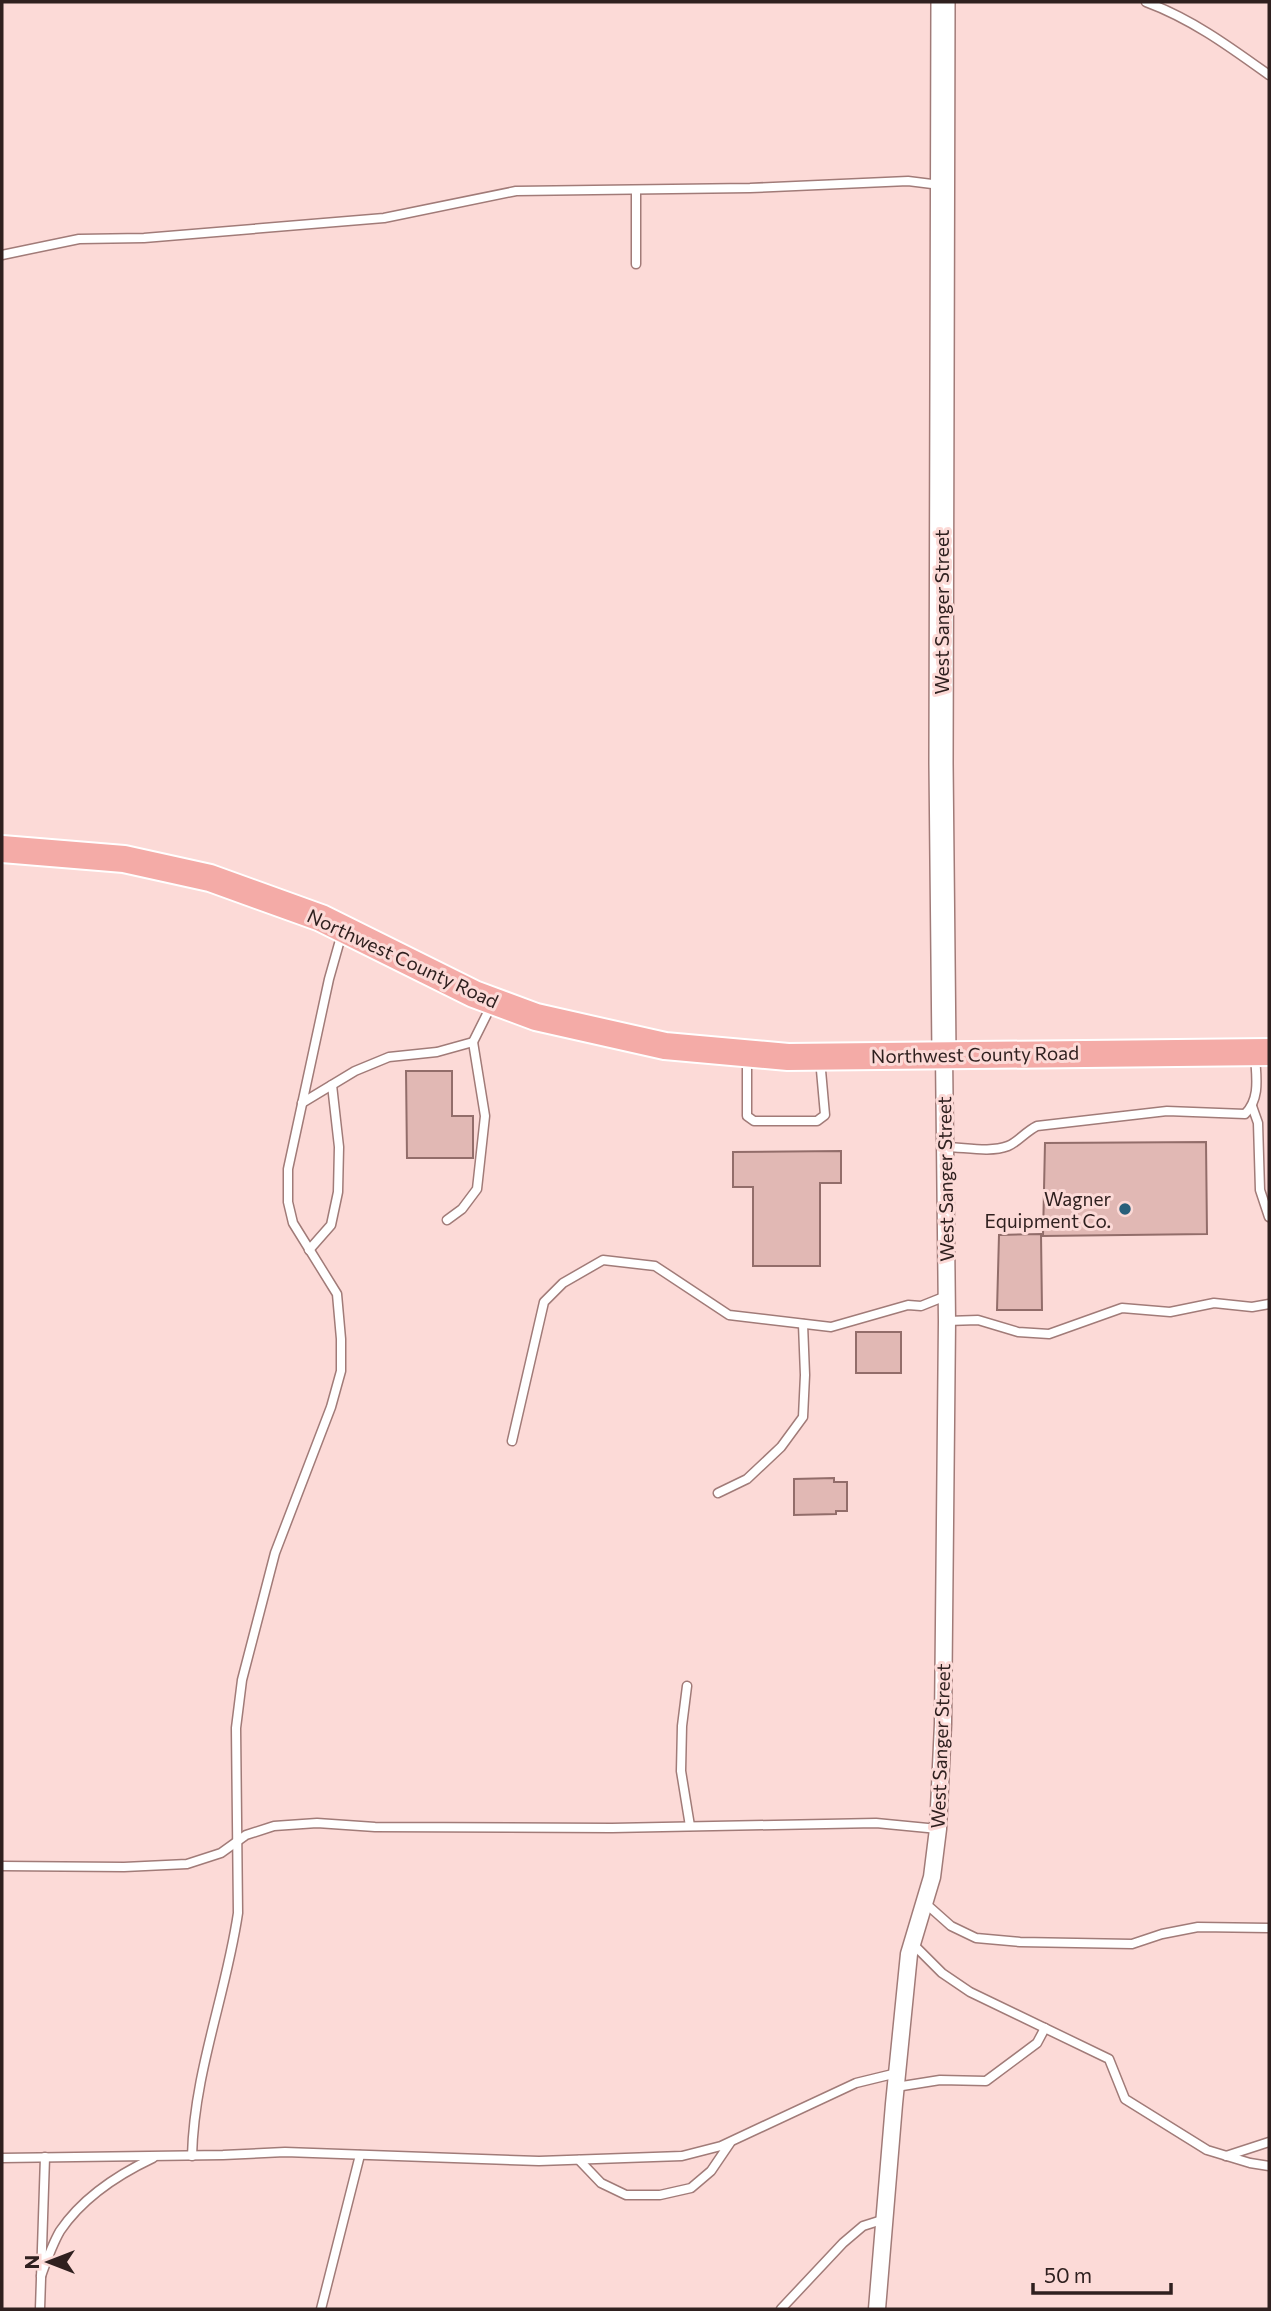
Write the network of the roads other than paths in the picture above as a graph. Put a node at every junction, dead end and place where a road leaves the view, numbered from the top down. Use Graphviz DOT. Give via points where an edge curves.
graph roads {
  1 [pos="943,2"];
  2 [pos="1146,2"];
  3 [pos="1269,75"];
  4 [pos="943,186"];
  5 [pos="636,190"];
  6 [pos="2,255"];
  7 [pos="636,264"];
  8 [pos="2,849"];
  9 [pos="343,929"];
  10 [pos="494,1001"];
  11 [pos="473,1042"];
  12 [pos="1262,1052"];
  13 [pos="747,1054"];
  14 [pos="944,1054"];
  15 [pos="819,1056"];
  16 [pos="332,1085"];
  17 [pos="302,1103"];
  18 [pos="1252,1106"];
  19 [pos="945,1147"];
  20 [pos="1269,1217"];
  21 [pos="447,1220"];
  22 [pos="309,1250"];
  23 [pos="946,1296"];
  24 [pos="1269,1304"];
  25 [pos="947,1321"];
  26 [pos="803,1324"];
  27 [pos="512,1441"];
  28 [pos="718,1493"];
  29 [pos="687,1686"];
  30 [pos="690,1826"];
  31 [pos="938,1829"];
  32 [pos="237,1841"];
  33 [pos="2,1866"];
  34 [pos="924,1902"];
  35 [pos="1269,1928"];
  36 [pos="912,1943"];
  37 [pos="1045,2028"];
  38 [pos="896,2080"];
  39 [pos="732,2141"];
  40 [pos="1269,2142"];
  41 [pos="360,2155"];
  42 [pos="192,2156"];
  43 [pos="1226,2156"];
  44 [pos="45,2157"];
  45 [pos="156,2157"];
  46 [pos="2,2158"];
  47 [pos="579,2160"];
  48 [pos="1269,2166"];
  49 [pos="885,2219"];
  50 [pos="41,2276"];
  51 [pos="40,2309"];
  52 [pos="321,2309"];
  53 [pos="780,2309"];
  54 [pos="877,2309"];
  1 -- 4 [label="main road, West Sanger Street"];
  2 -- 3 [label="lane" via="1173,12"];
  4 -- 5 [label="lane" via="908,181"];
  4 -- 14 [label="main road, West Sanger Street"];
  5 -- 6 [label="lane" via="516,191 384,218 144,239 79,239"];
  5 -- 7 [label="lane"];
  8 -- 9 [label="highway, Northwest County Road" via="124,859 210,878"];
  9 -- 10 [label="highway, Northwest County Road"];
  9 -- 17 [label="lane"];
  10 -- 11 [label="lane"];
  10 -- 13 [label="highway, Northwest County Road" via="536,1017 666,1046"];
  11 -- 16 [label="lane" via="437,1052 389,1057"];
  11 -- 21 [label="lane" via="485,1116 477,1189"];
  12 -- 14 [label="highway, Northwest County Road"];
  12 -- 18 [label="lane"];
  13 -- 15 [label="highway, Northwest County Road"];
  13 -- 15 [label="lane" via="747,1115 754,1121 817,1121 825,1115"];
  14 -- 15 [label="highway, Northwest County Road"];
  14 -- 19 [label="street, West Sanger Street"];
  16 -- 17 [label="lane"];
  16 -- 22 [label="lane" via="339,1147 338,1192 331,1225"];
  17 -- 22 [label="lane" via="288,1168 288,1202 293,1223"];
  18 -- 19 [label="lane" via="1245,1114 1167,1111 1037,1126 999,1149"];
  18 -- 20 [label="lane" via="1258,1123 1260,1190"];
  19 -- 23 [label="street, West Sanger Street"];
  22 -- 32 [label="lane" via="337,1294 341,1371 275,1553 242,1680 236,1728"];
  23 -- 25 [label="street, West Sanger Street"];
  23 -- 26 [label="lane" via="831,1327"];
  24 -- 25 [label="lane" via="1214,1303 1170,1312 1122,1308 1049,1335 1017,1332 978,1320"];
  25 -- 31 [label="street, West Sanger Street"];
  26 -- 27 [label="lane" via="729,1315 655,1266 603,1260 563,1283 544,1302"];
  26 -- 28 [label="lane" via="803,1417 781,1447 747,1479"];
  29 -- 30 [label="lane" via="681,1770"];
  30 -- 31 [label="lane" via="876,1823"];
  30 -- 32 [label="lane" via="375,1827 317,1823 274,1826"];
  31 -- 34 [label="street, West Sanger Street"];
  32 -- 33 [label="lane" via="221,1853 187,1864"];
  32 -- 42 [label="lane" via="235,1933 198,2089"];
  34 -- 35 [label="lane" via="951,1926 976,1938 1020,1942 1132,1944 1198,1927"];
  34 -- 36 [label="street, West Sanger Street"];
  36 -- 37 [label="lane" via="942,1973 970,1992"];
  36 -- 38 [label="street, West Sanger Street"];
  37 -- 38 [label="lane" via="1037,2043 986,2081"];
  37 -- 43 [label="lane" via="1109,2059 1125,2099 1207,2150"];
  38 -- 39 [label="lane" via="856,2083"];
  38 -- 49 [label="street, West Sanger Street"];
  39 -- 47 [label="lane" via="682,2157"];
  39 -- 47 [label="lane" via="711,2171 691,2188 660,2195 626,2195 601,2183"];
  40 -- 43 [label="lane"];
  41 -- 42 [label="lane"];
  41 -- 47 [label="lane"];
  41 -- 52 [label="lane"];
  42 -- 45 [label="lane"];
  43 -- 48 [label="lane"];
  44 -- 45 [label="lane"];
  44 -- 46 [label="lane"];
  44 -- 50 [label="lane"];
  45 -- 50 [label="lane" via="121,2173 81,2206 60,2232"];
  49 -- 53 [label="lane" via="863,2226 843,2243"];
  49 -- 54 [label="street, West Sanger Street"];
  50 -- 51 [label="lane"];
}
